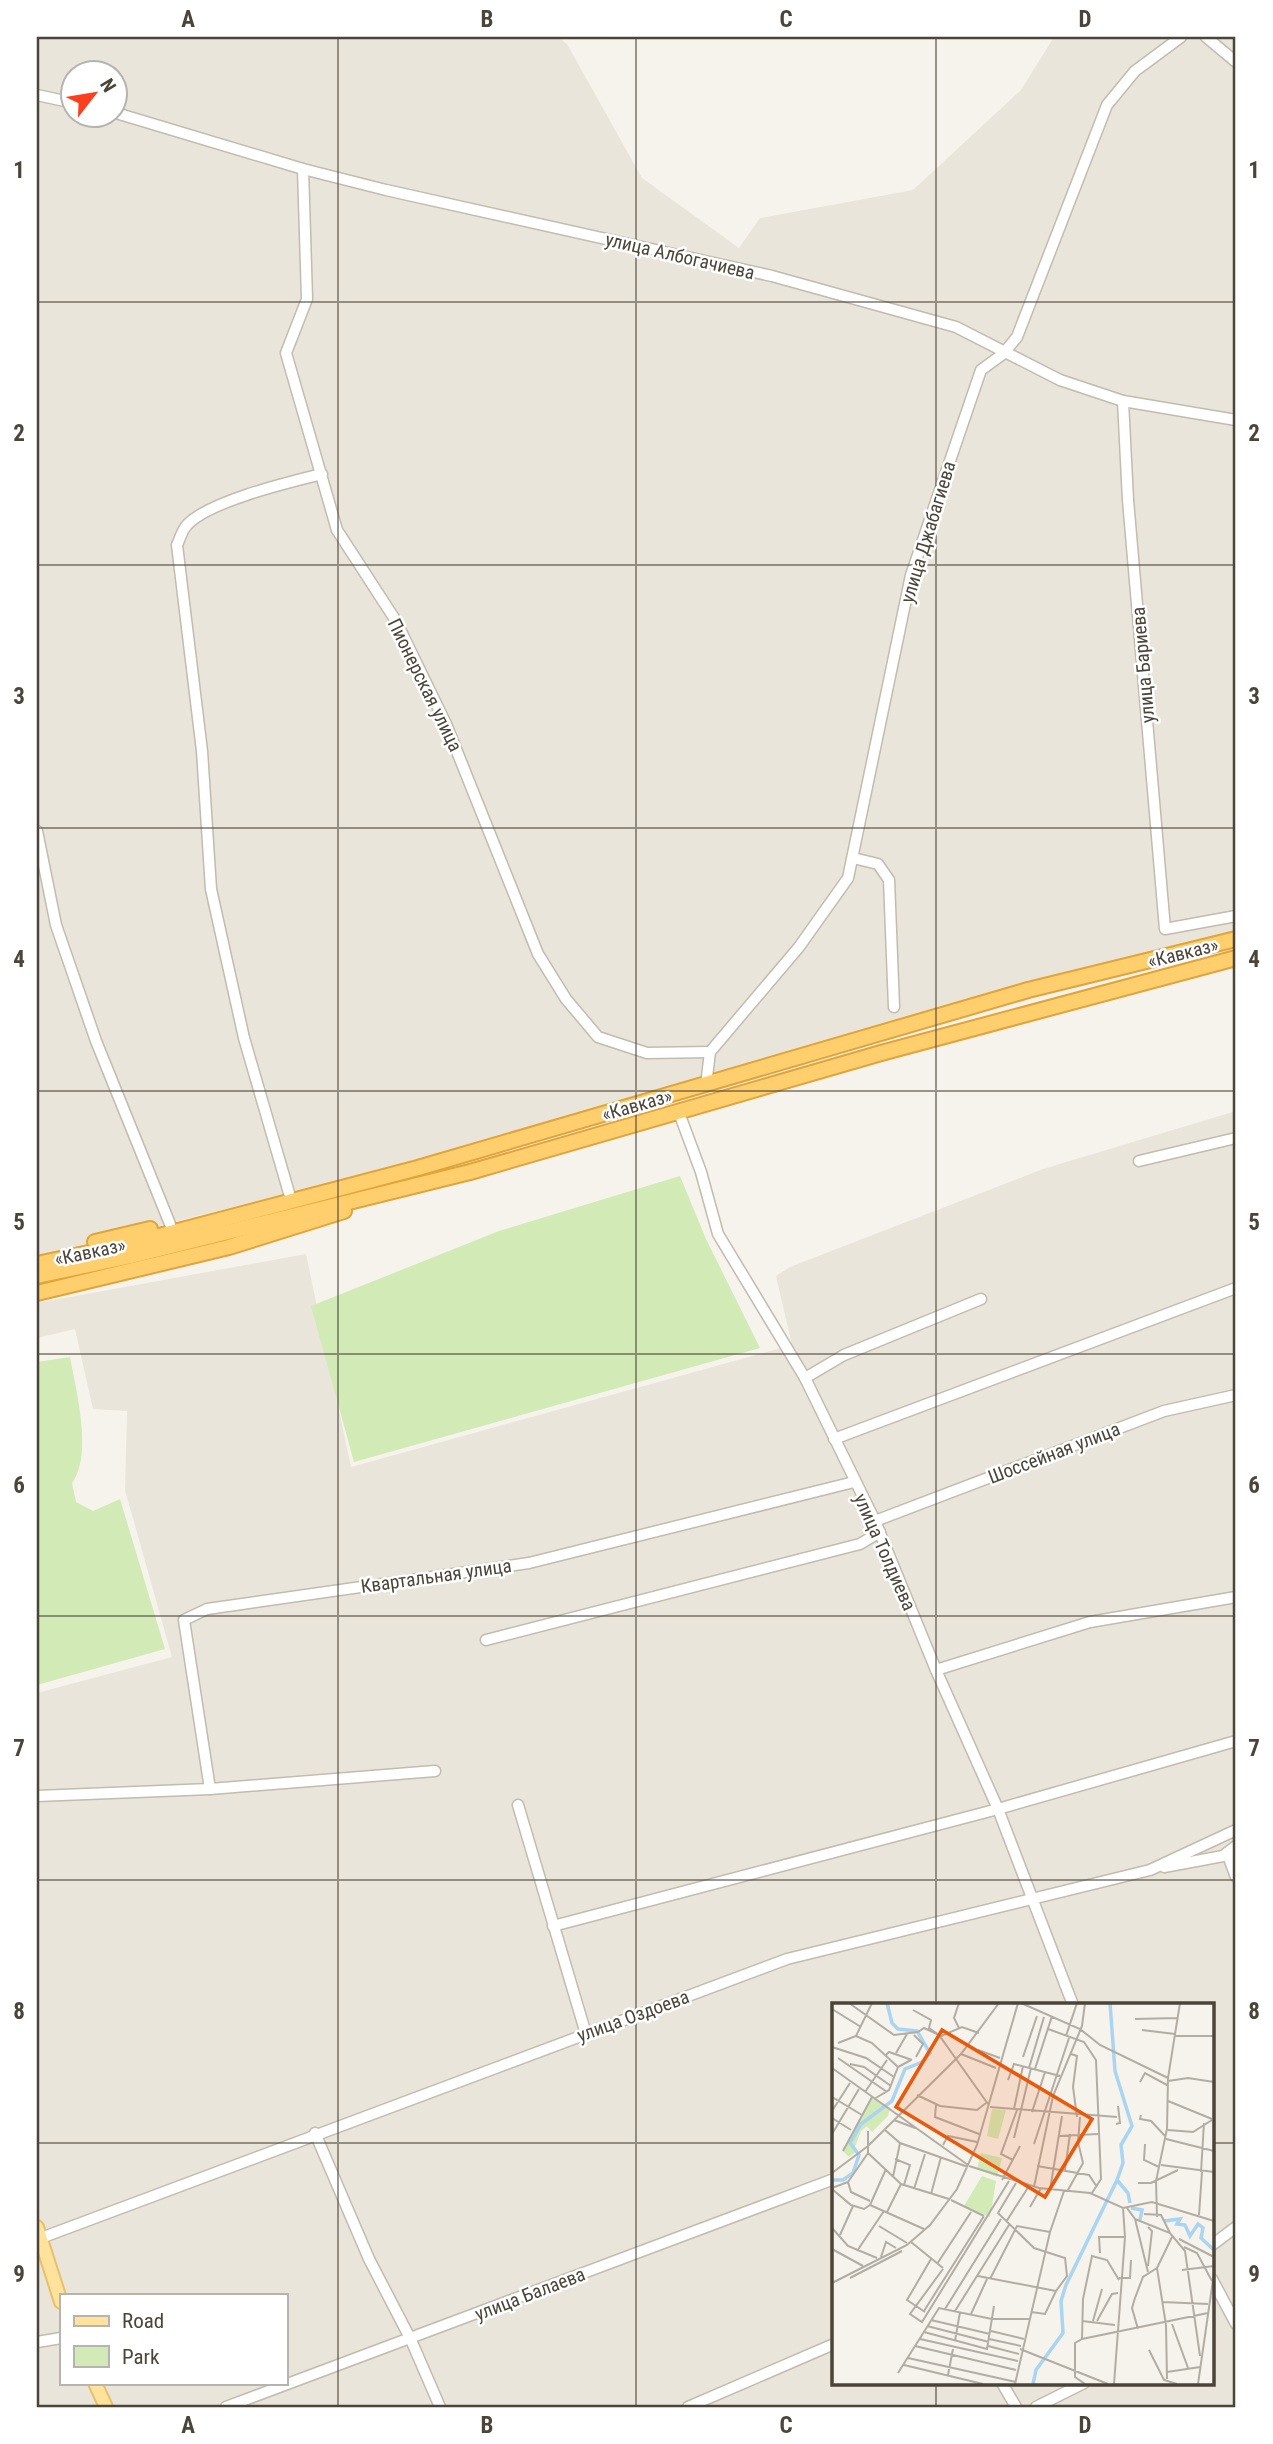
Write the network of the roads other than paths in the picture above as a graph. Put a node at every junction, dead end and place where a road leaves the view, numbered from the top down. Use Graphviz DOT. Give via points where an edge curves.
graph roads {
  1 [pos="1181,37"];
  2 [pos="1206,37"];
  3 [pos="1236,62"];
  4 [pos="37,95"];
  5 [pos="60,100"];
  6 [pos="130,117"];
  7 [pos="303,169"];
  8 [pos="1003,354"];
  9 [pos="1124,401"];
  10 [pos="1236,420"];
  11 [pos="322,474"];
  12 [pos="37,831"];
  13 [pos="852,858"];
  14 [pos="1236,916"];
  15 [pos="1236,939"];
  16 [pos="1236,958"];
  17 [pos="894,1007"];
  18 [pos="710,1052"];
  19 [pos="706,1085"];
  20 [pos="678,1110"];
  21 [pos="1236,1138"];
  22 [pos="1139,1161"];
  23 [pos="418,1168"];
  24 [pos="404,1189"];
  25 [pos="289,1194"];
  26 [pos="255,1218"];
  27 [pos="170,1224"];
  28 [pos="37,1256"];
  29 [pos="37,1264"];
  30 [pos="37,1276"];
  31 [pos="1236,1288"];
  32 [pos="37,1293"];
  33 [pos="981,1299"];
  34 [pos="806,1378"];
  35 [pos="1236,1395"];
  36 [pos="834,1439"];
  37 [pos="854,1482"];
  38 [pos="875,1521"];
  39 [pos="880,1532"];
  40 [pos="1236,1597"];
  41 [pos="486,1640"];
  42 [pos="936,1670"];
  43 [pos="1236,1741"];
  44 [pos="435,1771"];
  45 [pos="210,1789"];
  46 [pos="37,1796"];
  47 [pos="518,1805"];
  48 [pos="998,1809"];
  49 [pos="1236,1830"];
  50 [pos="1232,1849"];
  51 [pos="1150,1870"];
  52 [pos="1236,1877"];
  53 [pos="1031,1899"];
  54 [pos="553,1926"];
  55 [pos="1072,2003"];
  56 [pos="586,2034"];
  57 [pos="315,2133"];
  58 [pos="832,2180"];
  59 [pos="1236,2227"];
  60 [pos="39,2232"];
  61 [pos="1214,2244"];
  62 [pos="1214,2287"];
  63 [pos="60,2299"];
  64 [pos="1236,2323"];
  65 [pos="60,2338"];
  66 [pos="411,2340"];
  67 [pos="37,2342"];
  68 [pos="832,2345"];
  69 [pos="96,2384"];
  70 [pos="1003,2384"];
  71 [pos="1082,2384"];
  72 [pos="106,2407"];
  73 [pos="226,2407"];
  74 [pos="440,2407"];
  75 [pos="688,2407"];
  76 [pos="1016,2407"];
  77 [pos="1036,2407"];
  1 -- 8 [label="street, улица Джабагиева" via="1135,71 1107,105 1017,337"];
  2 -- 3 [label="street"];
  4 -- 5 [label="street"];
  6 -- 7 [label="street, улица Албогачиева"];
  7 -- 8 [label="street, улица Албогачиева" via="772,276 956,327"];
  7 -- 11 [label="street, Пионерская улица" via="307,299 286,353"];
  8 -- 9 [label="street, улица Албогачиева" via="1060,380"];
  8 -- 13 [label="street, улица Джабагиева" via="982,370 911,575"];
  9 -- 10 [label="street, улица Албогачиева"];
  9 -- 14 [label="street, улица Бариева" via="1128,500 1165,929"];
  11 -- 18 [label="street, Пионерская улица" via="337,530 396,621 446,723 538,954 566,999 597,1037 647,1053"];
  11 -- 25 [label="street" via="259,490 214,509 187,524 177,545 202,751 211,889 244,1038"];
  12 -- 27 [label="street" via="56,925 96,1041"];
  13 -- 17 [label="street" via="878,864 889,880"];
  13 -- 18 [label="street, улица Джабагиева" via="848,877 799,947"];
  15 -- 19 [label="highway, «Кавказ»" via="1028,990"];
  16 -- 20 [label="highway, «Кавказ»"];
  18 -- 19 [label="street"];
  19 -- 23 [label="highway, «Кавказ»"];
  20 -- 24 [label="highway, «Кавказ»"];
  20 -- 34 [label="street, улица Толдиева" via="718,1234"];
  21 -- 22 [label="street"];
  23 -- 25 [label="highway"];
  23 -- 26 [label="highway, «Кавказ»"];
  24 -- 26 [label="highway, «Кавказ»"];
  24 -- 32 [label="highway" via="229,1247"];
  25 -- 27 [label="highway"];
  26 -- 29 [label="highway, «Кавказ»"];
  26 -- 30 [label="highway, «Кавказ»" via="131,1256"];
  27 -- 28 [label="highway"];
  31 -- 36 [label="street"];
  33 -- 34 [label="street" via="844,1355"];
  34 -- 36 [label="street, улица Толдиева"];
  35 -- 38 [label="street, Шоссейная улица" via="1164,1410"];
  36 -- 37 [label="street, улица Толдиева"];
  37 -- 38 [label="street, улица Толдиева"];
  37 -- 45 [label="street, Квартальная улица" via="529,1563 207,1609 184,1620"];
  38 -- 39 [label="street, улица Толдиева"];
  39 -- 41 [label="street" via="860,1544"];
  39 -- 42 [label="street, улица Толдиева"];
  40 -- 42 [label="street" via="1090,1622"];
  42 -- 48 [label="street, улица Толдиева"];
  43 -- 48 [label="street"];
  44 -- 45 [label="street"];
  45 -- 46 [label="street"];
  47 -- 54 [label="street"];
  48 -- 53 [label="street, улица Толдиева"];
  48 -- 54 [label="street"];
  49 -- 51 [label="street, улица Оздоева"];
  50 -- 51 [label="street"];
  50 -- 52 [label="street"];
  51 -- 53 [label="street, улица Оздоева"];
  53 -- 55 [label="street, улица Толдиева"];
  53 -- 56 [label="street, улица Оздоева" via="787,1959"];
  54 -- 56 [label="street"];
  56 -- 57 [label="street, улица Оздоева"];
  57 -- 60 [label="street, улица Оздоева"];
  57 -- 66 [label="street" via="369,2259"];
  58 -- 66 [label="street, улица Балаева"];
  59 -- 61 [label="street"];
  60 -- 63 [label="main road"];
  62 -- 64 [label="street"];
  65 -- 67 [label="street"];
  66 -- 73 [label="street, улица Балаева"];
  66 -- 74 [label="street"];
  68 -- 75 [label="street"];
  69 -- 72 [label="main road"];
  70 -- 76 [label="street"];
  71 -- 77 [label="street"];
}
